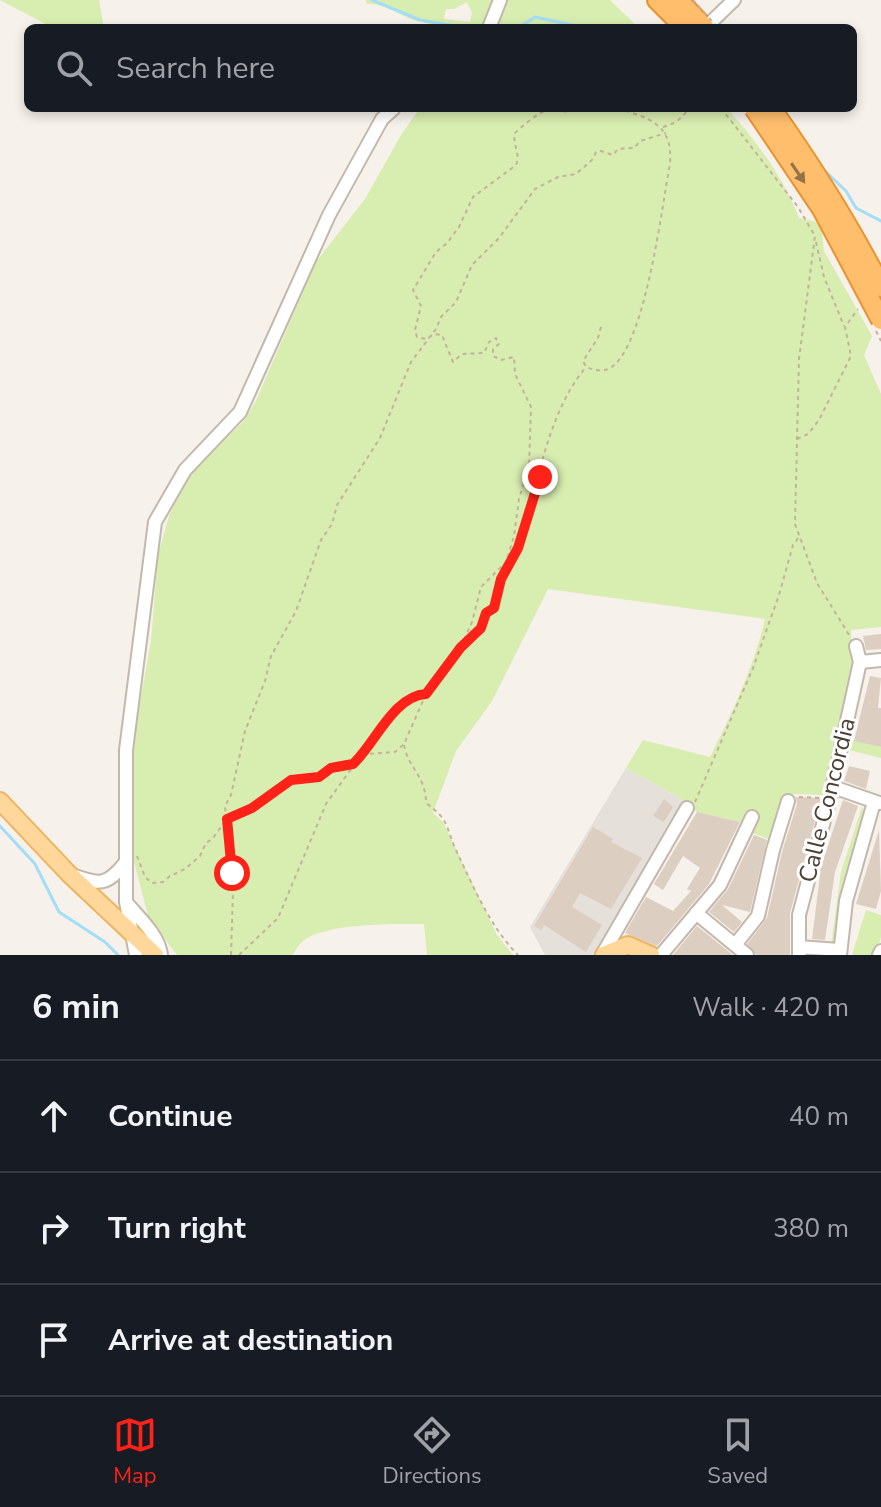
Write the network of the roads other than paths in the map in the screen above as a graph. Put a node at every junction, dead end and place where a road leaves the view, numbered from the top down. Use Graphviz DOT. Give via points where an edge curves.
graph roads {
  1 [pos="500,0"];
  2 [pos="734,0"];
  3 [pos="666,2"];
  4 [pos="491,24"];
  5 [pos="682,24"];
  6 [pos="699,24"];
  7 [pos="709,24"];
  8 [pos="390,112"];
  9 [pos="757,112"];
  10 [pos="774,112"];
  11 [pos="881,287"];
  12 [pos="881,320"];
  13 [pos="856,646"];
  14 [pos="881,660"];
  15 [pos="860,662"];
  16 [pos="831,793"];
  17 [pos="0,801"];
  18 [pos="788,801"];
  19 [pos="877,803"];
  20 [pos="687,808"];
  21 [pos="752,817"];
  22 [pos="125,863"];
  23 [pos="69,874"];
  24 [pos="126,902"];
  25 [pos="696,913"];
  26 [pos="148,928"];
  27 [pos="616,930"];
  28 [pos="130,932"];
  29 [pos="735,945"];
  30 [pos="633,946"];
  31 [pos="799,952"];
  32 [pos="840,952"];
  33 [pos="136,955"];
  34 [pos="155,955"];
  35 [pos="161,955"];
  36 [pos="603,955"];
  37 [pos="651,955"];
  38 [pos="661,955"];
  39 [pos="747,955"];
  1 -- 4 [label="street"];
  2 -- 7 [label="street"];
  3 -- 5 [label="highway"];
  3 -- 6 [label="highway"];
  8 -- 22 [label="street" via="329,215 240,412 185,470 155,522 126,750"];
  9 -- 12 [label="highway, one-way, bridge" via="822,209"];
  10 -- 11 [label="highway, bridge" via="815,170"];
  13 -- 15 [label="street, Calle Concordia"];
  14 -- 15 [label="street"];
  15 -- 16 [label="street, Calle Concordia"];
  16 -- 19 [label="street"];
  16 -- 31 [label="street, Calle Concordia" via="799,915"];
  17 -- 23 [label="main road"];
  18 -- 29 [label="street" via="758,916"];
  19 -- 32 [label="street" via="846,901"];
  20 -- 27 [label="street"];
  21 -- 25 [label="street" via="720,885"];
  22 -- 23 [label="street" via="104,881"];
  22 -- 24 [label="street"];
  23 -- 28 [label="main road"];
  24 -- 26 [label="street"];
  24 -- 28 [label="street"];
  25 -- 29 [label="street"];
  25 -- 38 [label="street"];
  26 -- 28 [label="street" via="138,925"];
  26 -- 35 [label="street"];
  27 -- 30 [label="street" via="618,938"];
  27 -- 36 [label="street"];
  28 -- 33 [label="street"];
  28 -- 34 [label="main road"];
  29 -- 39 [label="street"];
  30 -- 36 [label="main road"];
  30 -- 37 [label="main road"];
  31 -- 32 [label="street"];
}
